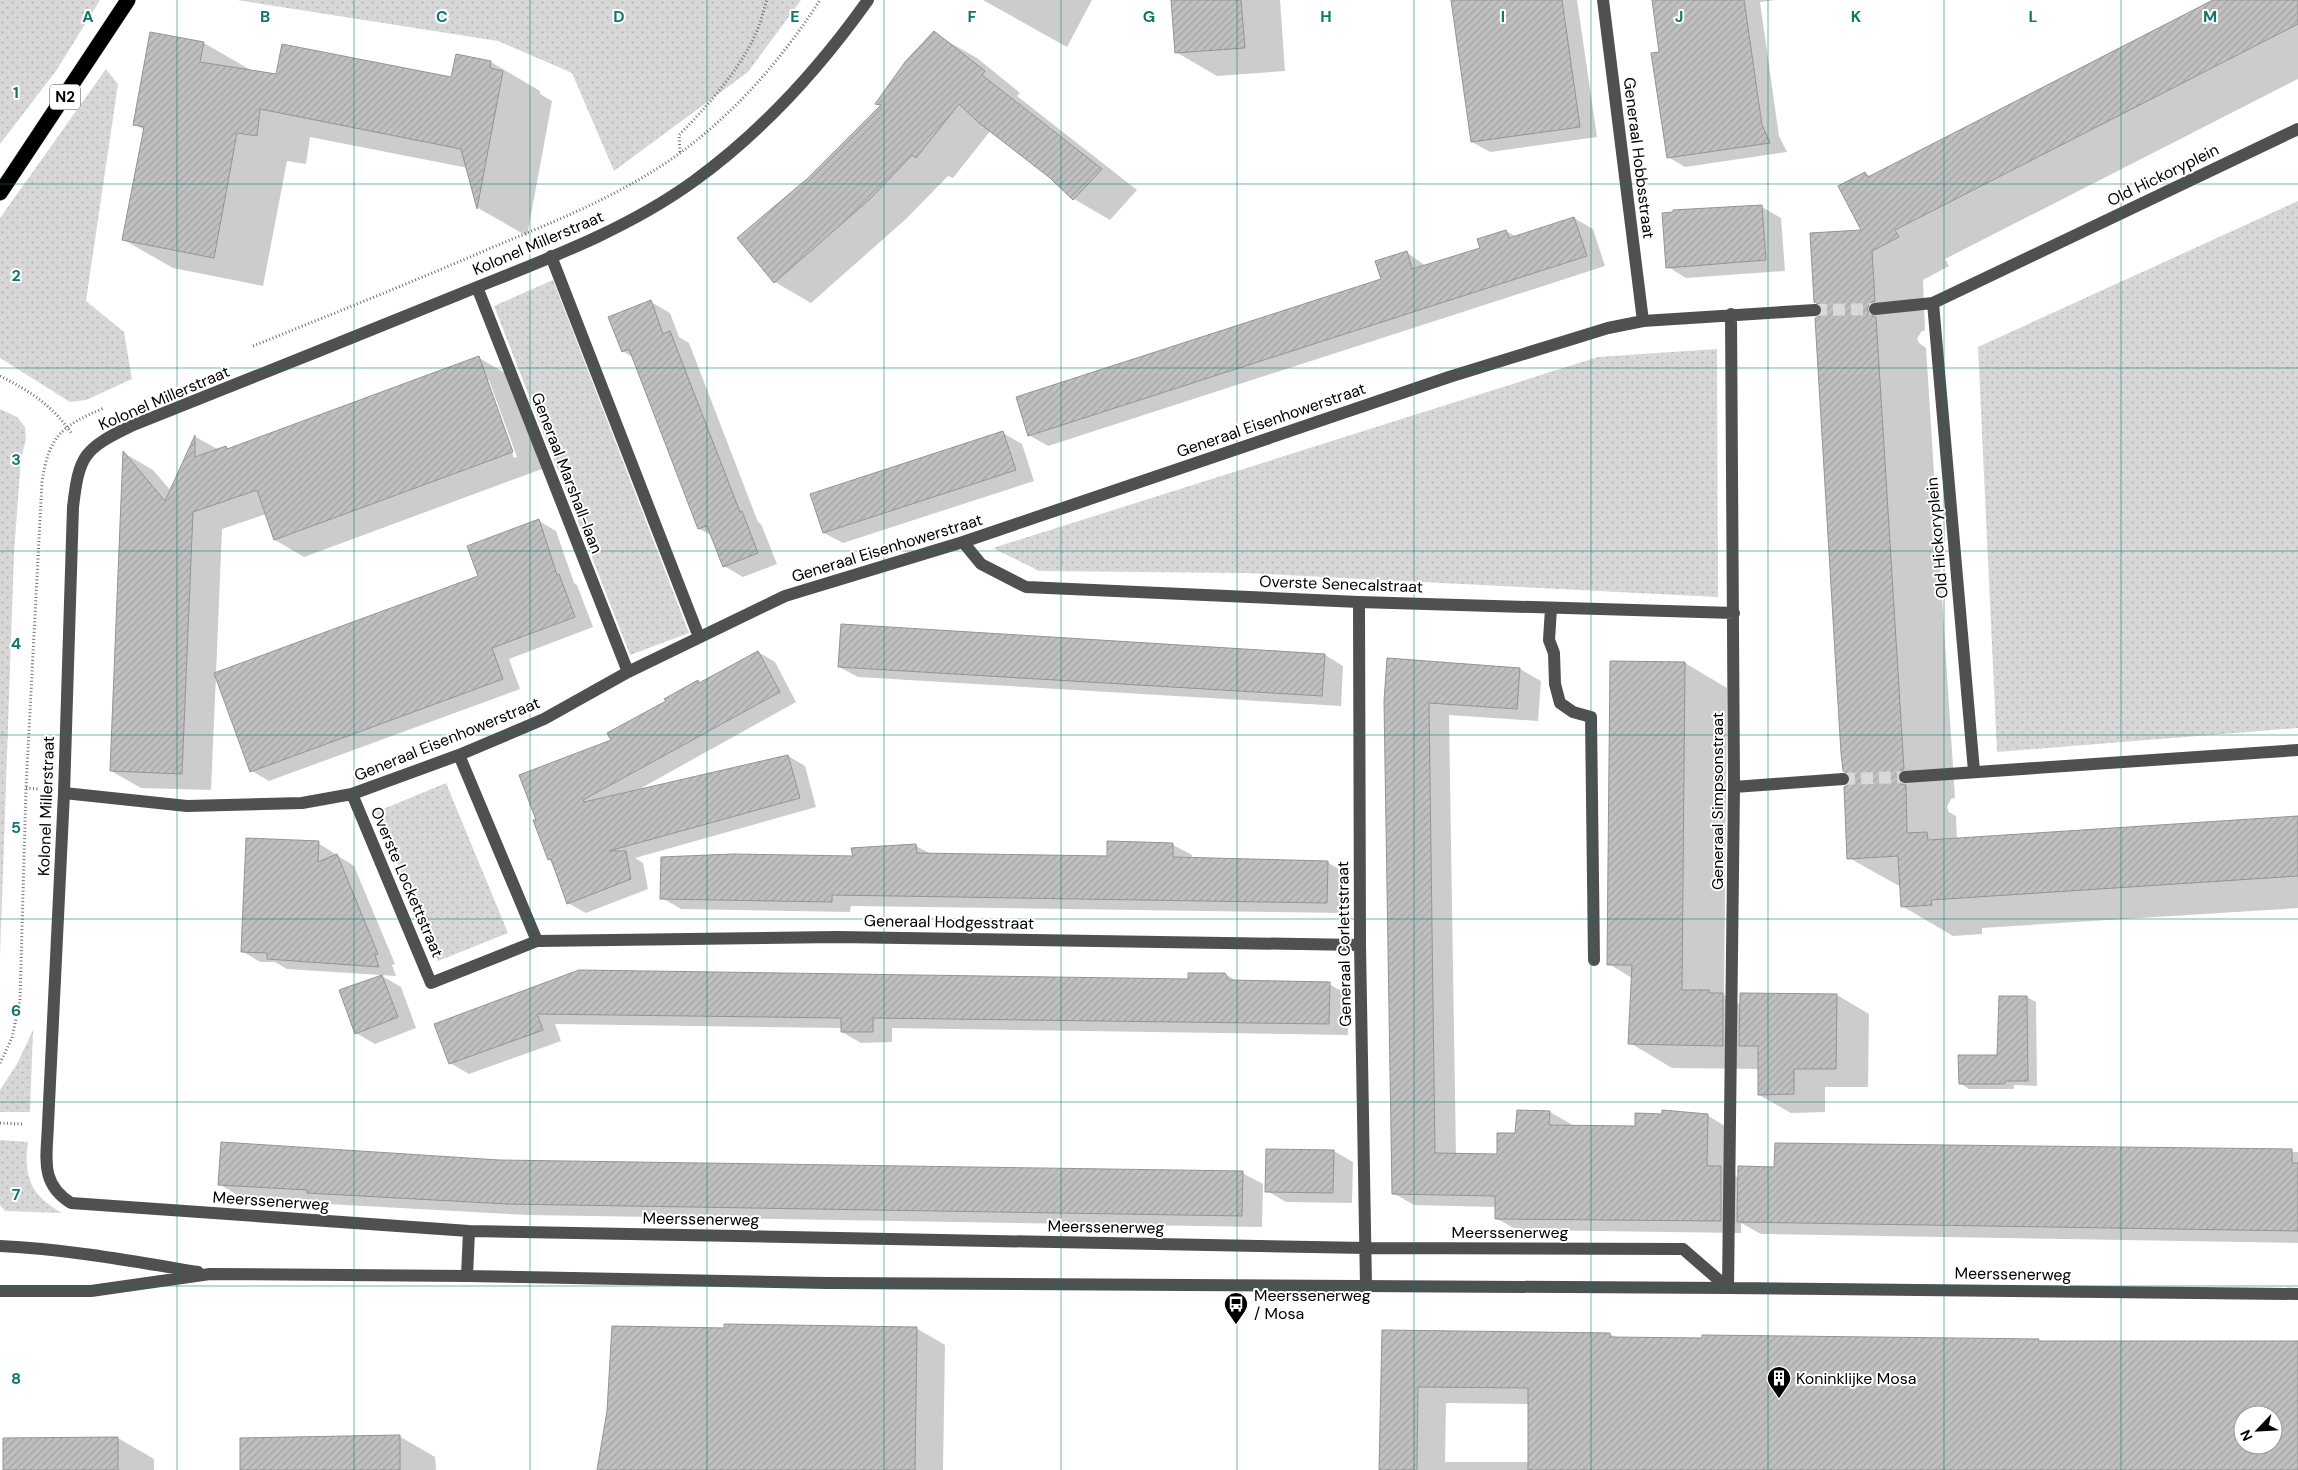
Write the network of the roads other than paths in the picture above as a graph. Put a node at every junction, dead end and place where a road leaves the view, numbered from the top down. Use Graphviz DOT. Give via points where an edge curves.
graph roads {
  1 [pos="128,0"];
  2 [pos="868,0"];
  3 [pos="1603,0"];
  4 [pos="2298,128"];
  5 [pos="0,193"];
  6 [pos="551,256"];
  7 [pos="477,287"];
  8 [pos="1933,303"];
  9 [pos="1875,309"];
  10 [pos="1815,310"];
  11 [pos="1731,314"];
  12 [pos="1643,321"];
  13 [pos="964,542"];
  14 [pos="1359,602"];
  15 [pos="1551,608"];
  16 [pos="1734,613"];
  17 [pos="699,637"];
  18 [pos="628,672"];
  19 [pos="2298,750"];
  20 [pos="459,755"];
  21 [pos="1974,771"];
  22 [pos="1905,777"];
  23 [pos="1843,779"];
  24 [pos="1734,787"];
  25 [pos="64,793"];
  26 [pos="352,794"];
  27 [pos="537,941"];
  28 [pos="1360,945"];
  29 [pos="1594,960"];
  30 [pos="71,1203"];
  31 [pos="469,1231"];
  32 [pos="0,1246"];
  33 [pos="1366,1248"];
  34 [pos="210,1274"];
  35 [pos="467,1276"];
  36 [pos="1366,1286"];
  37 [pos="1728,1288"];
  38 [pos="0,1291"];
  39 [pos="2298,1294"];
  1 -- 5 [label="highway, N2"];
  2 -- 6 [label="street, Kolonel Millerstraat" via="840,39 786,102 743,142 693,182 643,214"];
  3 -- 12 [label="street, Generaal Hobbsstraat"];
  4 -- 8 [label="street, Old Hickoryplein"];
  6 -- 7 [label="street, Kolonel Millerstraat"];
  6 -- 17 [label="street"];
  7 -- 18 [label="street, Generaal Marshall-laan"];
  7 -- 25 [label="street, Kolonel Millerstraat" via="131,426 108,437 86,454 80,466 73,508"];
  8 -- 9 [label="street, Old Hickoryplein"];
  8 -- 21 [label="street, Old Hickoryplein"];
  10 -- 11 [label="street"];
  11 -- 12 [label="street, Generaal Eisenhowerstraat"];
  11 -- 16 [label="street, Generaal Simpsonstraat"];
  12 -- 13 [label="street, Generaal Eisenhowerstraat" via="1541,347"];
  13 -- 14 [label="street, Overste Senecalstraat" via="981,564 1026,587"];
  13 -- 17 [label="street, Generaal Eisenhowerstraat" via="784,596"];
  14 -- 15 [label="street, Overste Senecalstraat"];
  14 -- 28 [label="street, Generaal Corlettstraat"];
  15 -- 16 [label="street, Overste Senecalstraat"];
  15 -- 29 [label="street" via="1549,640 1554,654 1555,684 1560,703 1573,712 1591,717"];
  16 -- 24 [label="street, Generaal Simpsonstraat"];
  17 -- 18 [label="street, Generaal Eisenhowerstraat"];
  18 -- 20 [label="street, Generaal Eisenhowerstraat" via="544,720"];
  19 -- 21 [label="street"];
  20 -- 26 [label="street, Generaal Eisenhowerstraat"];
  20 -- 27 [label="street"];
  21 -- 22 [label="street"];
  23 -- 24 [label="street"];
  24 -- 37 [label="street, Generaal Simpsonstraat"];
  25 -- 26 [label="street, Generaal Eisenhowerstraat" via="187,806 302,803"];
  25 -- 30 [label="street, Kolonel Millerstraat" via="47,1175 52,1186"];
  26 -- 27 [label="street, Overste Lockettstraat" via="431,983"];
  27 -- 28 [label="street, Generaal Hodgesstraat" via="837,937"];
  28 -- 33 [label="street, Generaal Corlettstraat"];
  30 -- 31 [label="street, Meerssenerweg"];
  31 -- 33 [label="street, Meerssenerweg"];
  31 -- 35 [label="street"];
  32 -- 34 [label="street, Meerssenerweg" via="35,1247"];
  33 -- 36 [label="street, Generaal Corlettstraat"];
  33 -- 37 [label="street, Meerssenerweg" via="1683,1249"];
  34 -- 35 [label="street, Meerssenerweg"];
  34 -- 38 [label="street, Meerssenerweg" via="91,1291"];
  35 -- 36 [label="street, Meerssenerweg" via="827,1283"];
  36 -- 37 [label="street, Meerssenerweg"];
  37 -- 39 [label="street, Meerssenerweg"];
}
